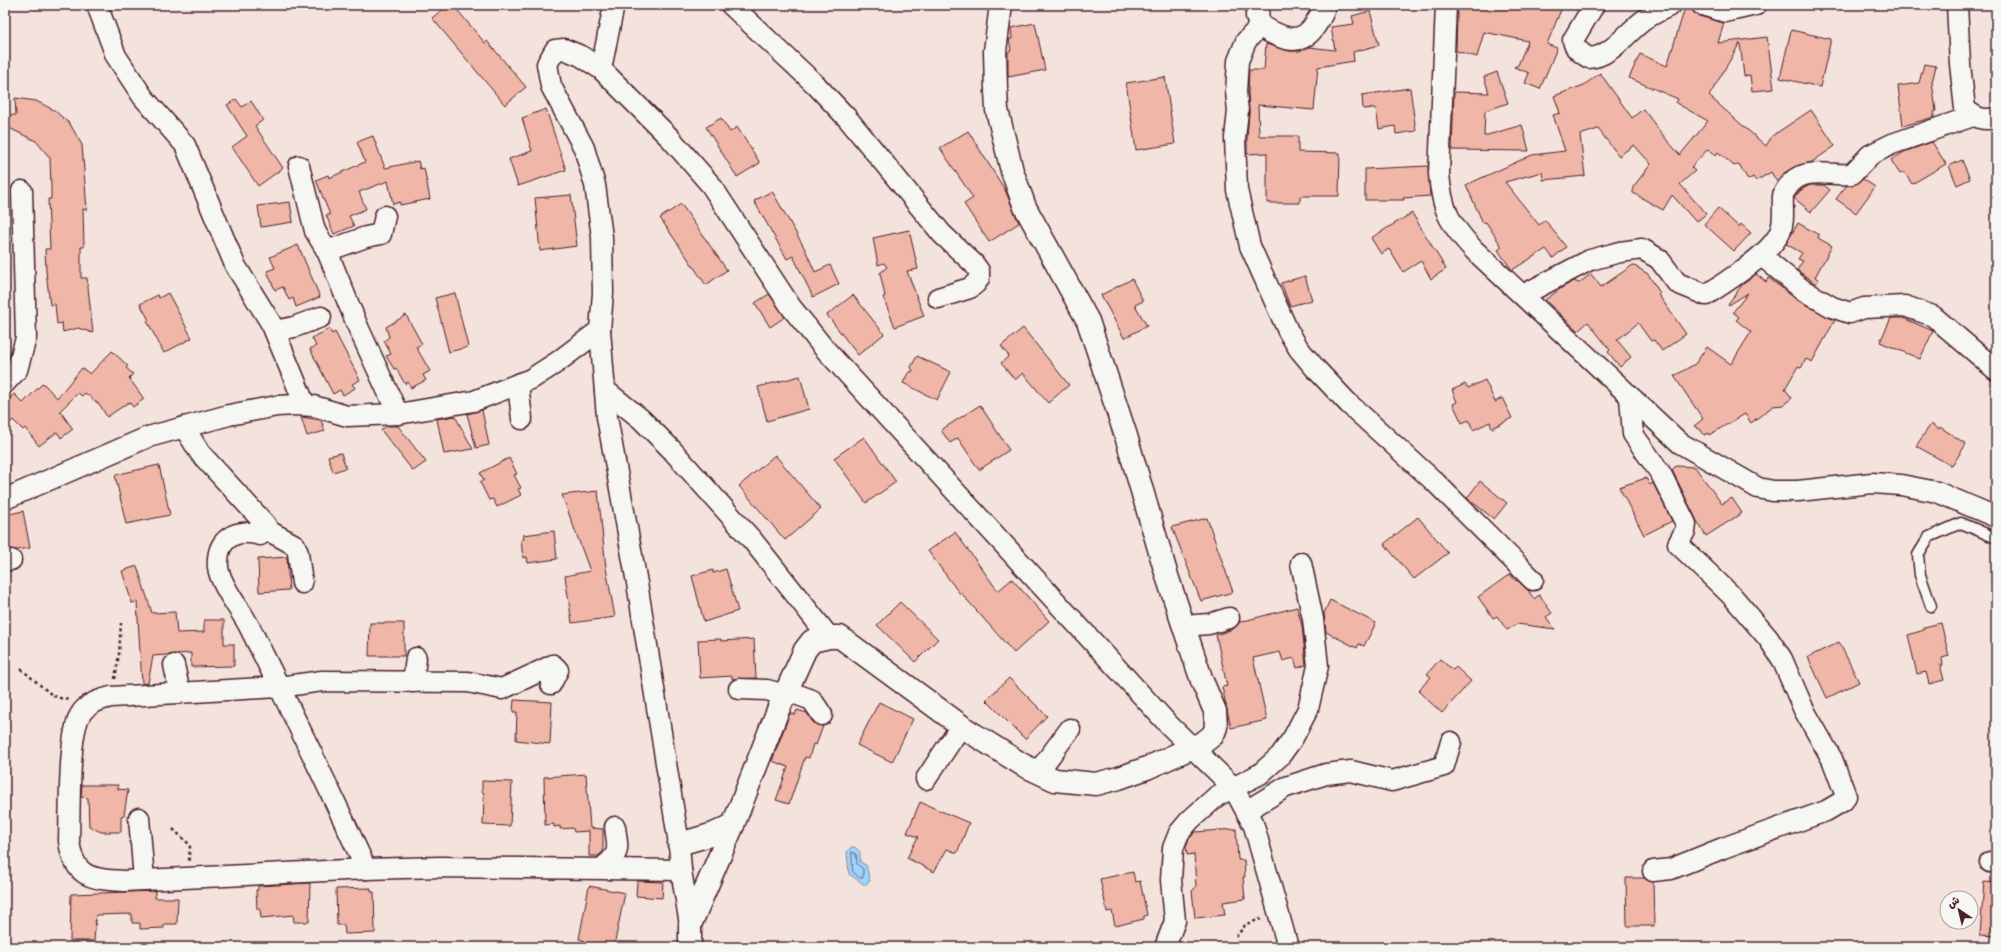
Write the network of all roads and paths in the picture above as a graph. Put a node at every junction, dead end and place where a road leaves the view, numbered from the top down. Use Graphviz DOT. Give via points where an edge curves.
graph roads {
  1 [pos="97,5"];
  2 [pos="614,5"];
  3 [pos="731,5"];
  4 [pos="1001,5"];
  5 [pos="1258,5"];
  6 [pos="1325,5"];
  7 [pos="1446,5"];
  8 [pos="1594,5"];
  9 [pos="1671,5"];
  10 [pos="1702,5"];
  11 [pos="1756,5"];
  12 [pos="1957,5"];
  13 [pos="1260,26"];
  14 [pos="601,69"];
  15 [pos="1974,116"];
  16 [pos="1996,118"];
  17 [pos="300,166"];
  18 [pos="22,191"];
  19 [pos="385,216"];
  20 [pos="327,251"];
  21 [pos="1762,256"];
  22 [pos="1523,296"];
  23 [pos="938,298"];
  24 [pos="321,317"];
  25 [pos="600,330"];
  26 [pos="275,331"];
  27 [pos="1996,370"];
  28 [pos="5,383"];
  29 [pos="518,384"];
  30 [pos="604,390"];
  31 [pos="1630,398"];
  32 [pos="305,405"];
  33 [pos="398,414"];
  34 [pos="522,419"];
  35 [pos="184,427"];
  36 [pos="5,499"];
  37 [pos="1996,517"];
  38 [pos="267,530"];
  39 [pos="1996,538"];
  40 [pos="1301,563"];
  41 [pos="1534,580"];
  42 [pos="302,583"];
  43 [pos="1931,606"];
  44 [pos="1229,618"];
  45 [pos="121,623"];
  46 [pos="1184,626"];
  47 [pos="829,637"];
  48 [pos="416,658"];
  49 [pos="174,665"];
  50 [pos="21,669"];
  51 [pos="413,682"];
  52 [pos="551,684"];
  53 [pos="280,687"];
  54 [pos="739,689"];
  55 [pos="180,693"];
  56 [pos="786,693"];
  57 [pos="111,697"];
  58 [pos="80,715"];
  59 [pos="822,715"];
  60 [pos="961,726"];
  61 [pos="1070,729"];
  62 [pos="1451,742"];
  63 [pos="1190,748"];
  64 [pos="1038,772"];
  65 [pos="926,778"];
  66 [pos="1233,787"];
  67 [pos="1246,811"];
  68 [pos="139,818"];
  69 [pos="733,825"];
  70 [pos="615,827"];
  71 [pos="173,829"];
  72 [pos="679,844"];
  73 [pos="602,868"];
  74 [pos="366,869"];
  75 [pos="681,870"];
  76 [pos="1653,872"];
  77 [pos="189,878"];
  78 [pos="144,880"];
  79 [pos="1279,914"];
  80 [pos="690,925"];
  81 [pos="1236,937"];
  82 [pos="690,947"];
  83 [pos="1165,947"];
  84 [pos="1288,947"];
  1 -- 26 [label="street" via="116,56 143,97 185,145 235,265"];
  2 -- 14 [label="street"];
  3 -- 23 [label="street" via="816,85 848,119 942,234 979,271 979,278 970,288"];
  4 -- 46 [label="main road" via="995,51 997,110 1012,172 1025,207 1088,321"];
  5 -- 13 [label="main road" via="1257,16"];
  6 -- 13 [label="main road" via="1310,33 1302,38 1290,40"];
  7 -- 22 [label="street" via="1438,174 1441,200 1462,237"];
  8 -- 9 [label="street" via="1573,40 1580,53 1589,58 1601,55 1614,47 1643,21"];
  10 -- 11 [label="street" via="1725,12"];
  12 -- 15 [label="street" via="1963,97 1965,109"];
  13 -- 41 [label="street" via="1246,40 1238,61 1235,138 1237,190 1250,246 1288,331 1309,362 1349,404 1436,483"];
  14 -- 25 [label="street" via="564,49 555,50 546,64 551,86 584,148 595,185 602,237 603,293"];
  14 -- 63 [label="street" via="671,139 711,185 791,307 823,347"];
  15 -- 16 [label="street" via="1985,121"];
  15 -- 21 [label="street" via="1870,154 1852,174 1816,172 1799,176 1783,194 1780,233"];
  17 -- 20 [label="street" via="315,231"];
  18 -- 28 [label="street" via="26,338 17,370"];
  19 -- 20 [label="street" via="381,234"];
  20 -- 33 [label="street"];
  21 -- 22 [label="street" via="1706,295 1677,283 1659,259 1642,249 1590,260"];
  21 -- 27 [label="street" via="1803,290 1832,307 1850,313 1864,308 1905,306 1933,316"];
  22 -- 31 [label="street"];
  24 -- 26 [label="street"];
  25 -- 29 [label="street" via="532,379"];
  25 -- 30 [label="street"];
  26 -- 32 [label="street"];
  29 -- 33 [label="street" via="474,401"];
  29 -- 34 [label="street"];
  30 -- 47 [label="street" via="641,419 671,450 753,541"];
  30 -- 72 [label="street"];
  31 -- 37 [label="street" via="1680,443 1758,488 1798,491 1872,483 1900,485 1937,492"];
  31 -- 76 [label="street" via="1633,434 1661,474 1686,524 1678,544 1732,597 1768,638 1782,659 1804,710 1832,759 1846,796 1843,801 1826,811 1671,869"];
  32 -- 33 [label="street" via="347,416"];
  32 -- 35 [label="street" via="277,406"];
  35 -- 36 [label="street" via="148,437"];
  35 -- 38 [label="street" via="200,453 266,525"];
  38 -- 42 [label="street" via="295,545"];
  38 -- 53 [label="street" via="260,535 242,532 231,536 223,543 218,557 218,569"];
  39 -- 43 [label="lane" via="1961,523 1929,537 1918,555 1920,575"];
  40 -- 66 [label="street" via="1313,619 1318,666 1308,709 1280,756 1260,774"];
  44 -- 46 [label="street" via="1209,624"];
  45 -- 57 [label="path" via="120,654"];
  46 -- 63 [label="main road" via="1216,718 1213,735"];
  47 -- 56 [label="main road" via="812,641 805,650"];
  47 -- 60 [label="main road" via="840,637 845,640"];
  48 -- 51 [label="street"];
  49 -- 55 [label="street"];
  50 -- 58 [label="path" via="52,695 80,703"];
  51 -- 52 [label="street" via="468,682 502,689 553,665 558,670"];
  51 -- 53 [label="street" via="322,681"];
  53 -- 55 [label="street"];
  53 -- 74 [label="street"];
  54 -- 56 [label="street"];
  55 -- 57 [label="street"];
  56 -- 59 [label="street" via="812,700"];
  56 -- 69 [label="main road"];
  57 -- 58 [label="street" via="98,700"];
  58 -- 78 [label="street" via="73,748 69,841 71,858 76,867 91,877 124,881"];
  60 -- 64 [label="main road"];
  60 -- 65 [label="street"];
  61 -- 64 [label="street"];
  62 -- 67 [label="street" via="1444,766 1392,781 1351,771 1326,774 1286,787"];
  63 -- 64 [label="main road" via="1147,768 1096,784 1055,780"];
  63 -- 66 [label="street"];
  66 -- 67 [label="street"];
  66 -- 83 [label="street" via="1217,796 1190,820 1179,834 1173,848 1171,880 1175,921"];
  67 -- 79 [label="street" via="1254,826"];
  68 -- 78 [label="street"];
  69 -- 72 [label="main road" via="714,834"];
  69 -- 80 [label="main road"];
  70 -- 73 [label="street" via="618,848 615,858"];
  71 -- 77 [label="path" via="190,846"];
  72 -- 75 [label="street"];
  73 -- 74 [label="street" via="504,866"];
  73 -- 75 [label="street"];
  74 -- 77 [label="street"];
  75 -- 80 [label="street"];
  77 -- 78 [label="street"];
  79 -- 81 [label="path" via="1246,924"];
  79 -- 84 [label="street"];
  80 -- 82 [label="main road"];
}
